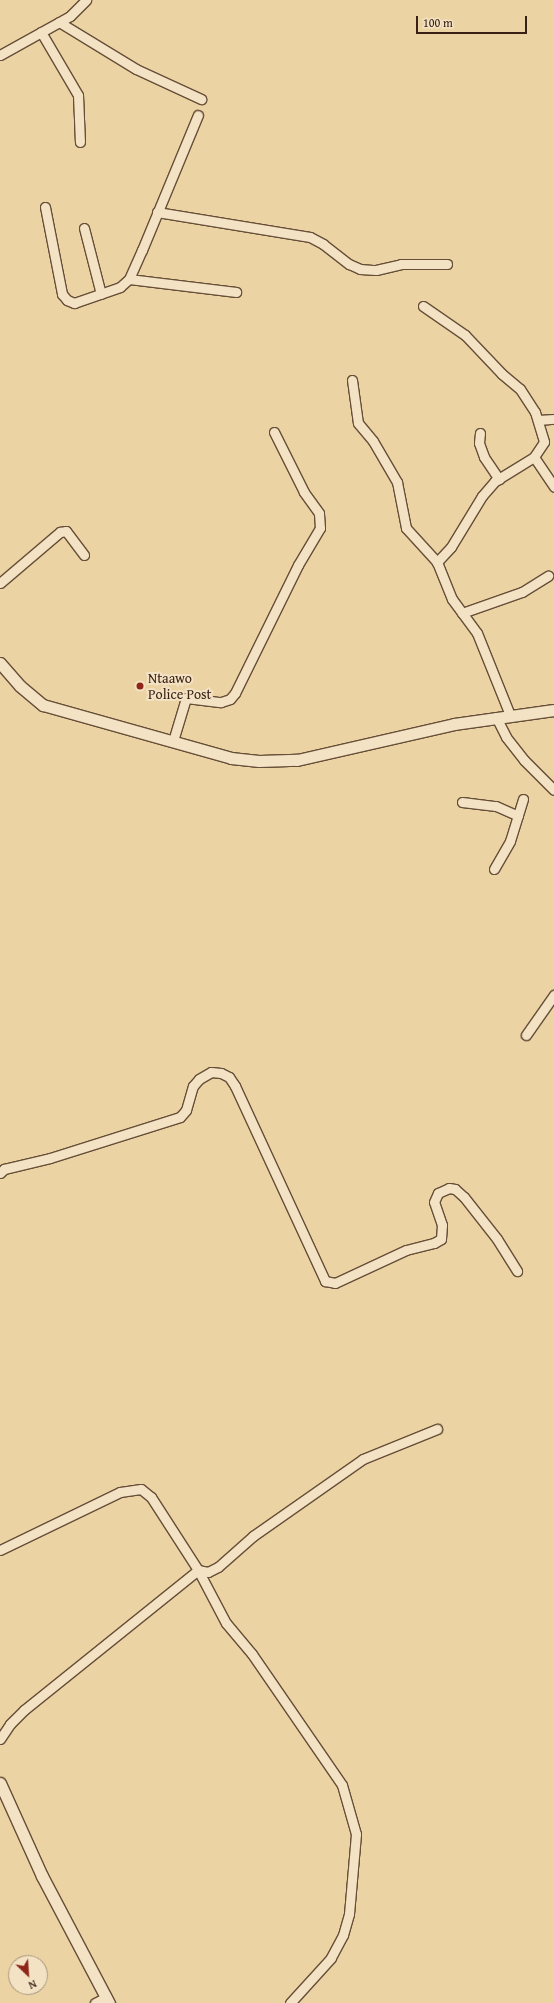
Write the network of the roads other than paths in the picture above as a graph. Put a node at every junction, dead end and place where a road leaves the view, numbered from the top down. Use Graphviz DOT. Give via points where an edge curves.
graph roads {
  1 [pos="86,0"];
  2 [pos="59,22"];
  3 [pos="41,32"];
  4 [pos="0,55"];
  5 [pos="201,99"];
  6 [pos="198,115"];
  7 [pos="80,142"];
  8 [pos="45,207"];
  9 [pos="157,212"];
  10 [pos="84,228"];
  11 [pos="447,264"];
  12 [pos="129,279"];
  13 [pos="236,292"];
  14 [pos="101,294"];
  15 [pos="423,306"];
  16 [pos="352,380"];
  17 [pos="538,420"];
  18 [pos="554,420"];
  19 [pos="274,432"];
  20 [pos="480,433"];
  21 [pos="534,457"];
  22 [pos="498,480"];
  23 [pos="554,486"];
  24 [pos="84,555"];
  25 [pos="437,562"];
  26 [pos="548,576"];
  27 [pos="0,583"];
  28 [pos="462,613"];
  29 [pos="0,663"];
  30 [pos="554,710"];
  31 [pos="510,715"];
  32 [pos="496,717"];
  33 [pos="173,741"];
  34 [pos="554,790"];
  35 [pos="523,798"];
  36 [pos="462,802"];
  37 [pos="518,816"];
  38 [pos="494,869"];
  39 [pos="554,995"];
  40 [pos="526,1035"];
  41 [pos="0,1173"];
  42 [pos="517,1271"];
  43 [pos="437,1428"];
  44 [pos="0,1550"];
  45 [pos="198,1570"];
  46 [pos="0,1740"];
  47 [pos="0,1783"];
  48 [pos="108,2000"];
  49 [pos="95,2003"];
  50 [pos="290,2003"];
  1 -- 2 [label="street" via="81,7"];
  2 -- 3 [label="street"];
  2 -- 5 [label="street" via="136,69"];
  3 -- 4 [label="street"];
  3 -- 7 [label="street" via="78,94"];
  6 -- 9 [label="street"];
  8 -- 14 [label="street" via="62,294 74,302"];
  9 -- 11 [label="street" via="310,237 348,264 360,269 376,270 401,264"];
  9 -- 12 [label="street"];
  10 -- 14 [label="street"];
  12 -- 13 [label="street"];
  12 -- 14 [label="street" via="120,287"];
  15 -- 17 [label="street" via="465,335 485,354 502,374 520,389"];
  16 -- 25 [label="street" via="358,423 373,441 397,482 406,528"];
  17 -- 18 [label="street"];
  17 -- 21 [label="street" via="544,442"];
  19 -- 33 [label="street" via="304,492 319,513 320,528 252,654 236,693 230,699 221,702 186,698"];
  20 -- 22 [label="street" via="479,443 484,457"];
  21 -- 22 [label="street"];
  21 -- 23 [label="street"];
  22 -- 25 [label="street" via="482,496 451,547"];
  24 -- 27 [label="street" via="66,531 60,532"];
  25 -- 28 [label="street" via="452,599"];
  26 -- 28 [label="street" via="522,592"];
  28 -- 31 [label="street" via="477,633"];
  29 -- 33 [label="street" via="20,686 43,705"];
  30 -- 31 [label="street"];
  31 -- 32 [label="street"];
  32 -- 33 [label="street" via="279,761 231,758"];
  32 -- 34 [label="street" via="506,738"];
  35 -- 37 [label="street"];
  36 -- 37 [label="street" via="496,806"];
  37 -- 38 [label="street" via="510,841"];
  39 -- 40 [label="street"];
  41 -- 42 [label="street" via="4,1169 50,1158 180,1117 186,1110 193,1086 199,1079 212,1072 221,1073 229,1077 235,1086 324,1281 336,1283 406,1250 441,1239 442,1225 434,1202 438,1193 449,1188 455,1189 464,1197 497,1239"];
  43 -- 45 [label="street" via="363,1459 253,1536 218,1567 208,1572"];
  44 -- 45 [label="street" via="120,1492 141,1489 151,1497"];
  45 -- 46 [label="street" via="24,1710 10,1724"];
  45 -- 50 [label="street" via="226,1623 252,1654 342,1785 356,1834 349,1914 343,1934 331,1958"];
  47 -- 48 [label="street" via="42,1876"];
  48 -- 49 [label="street"];
}
